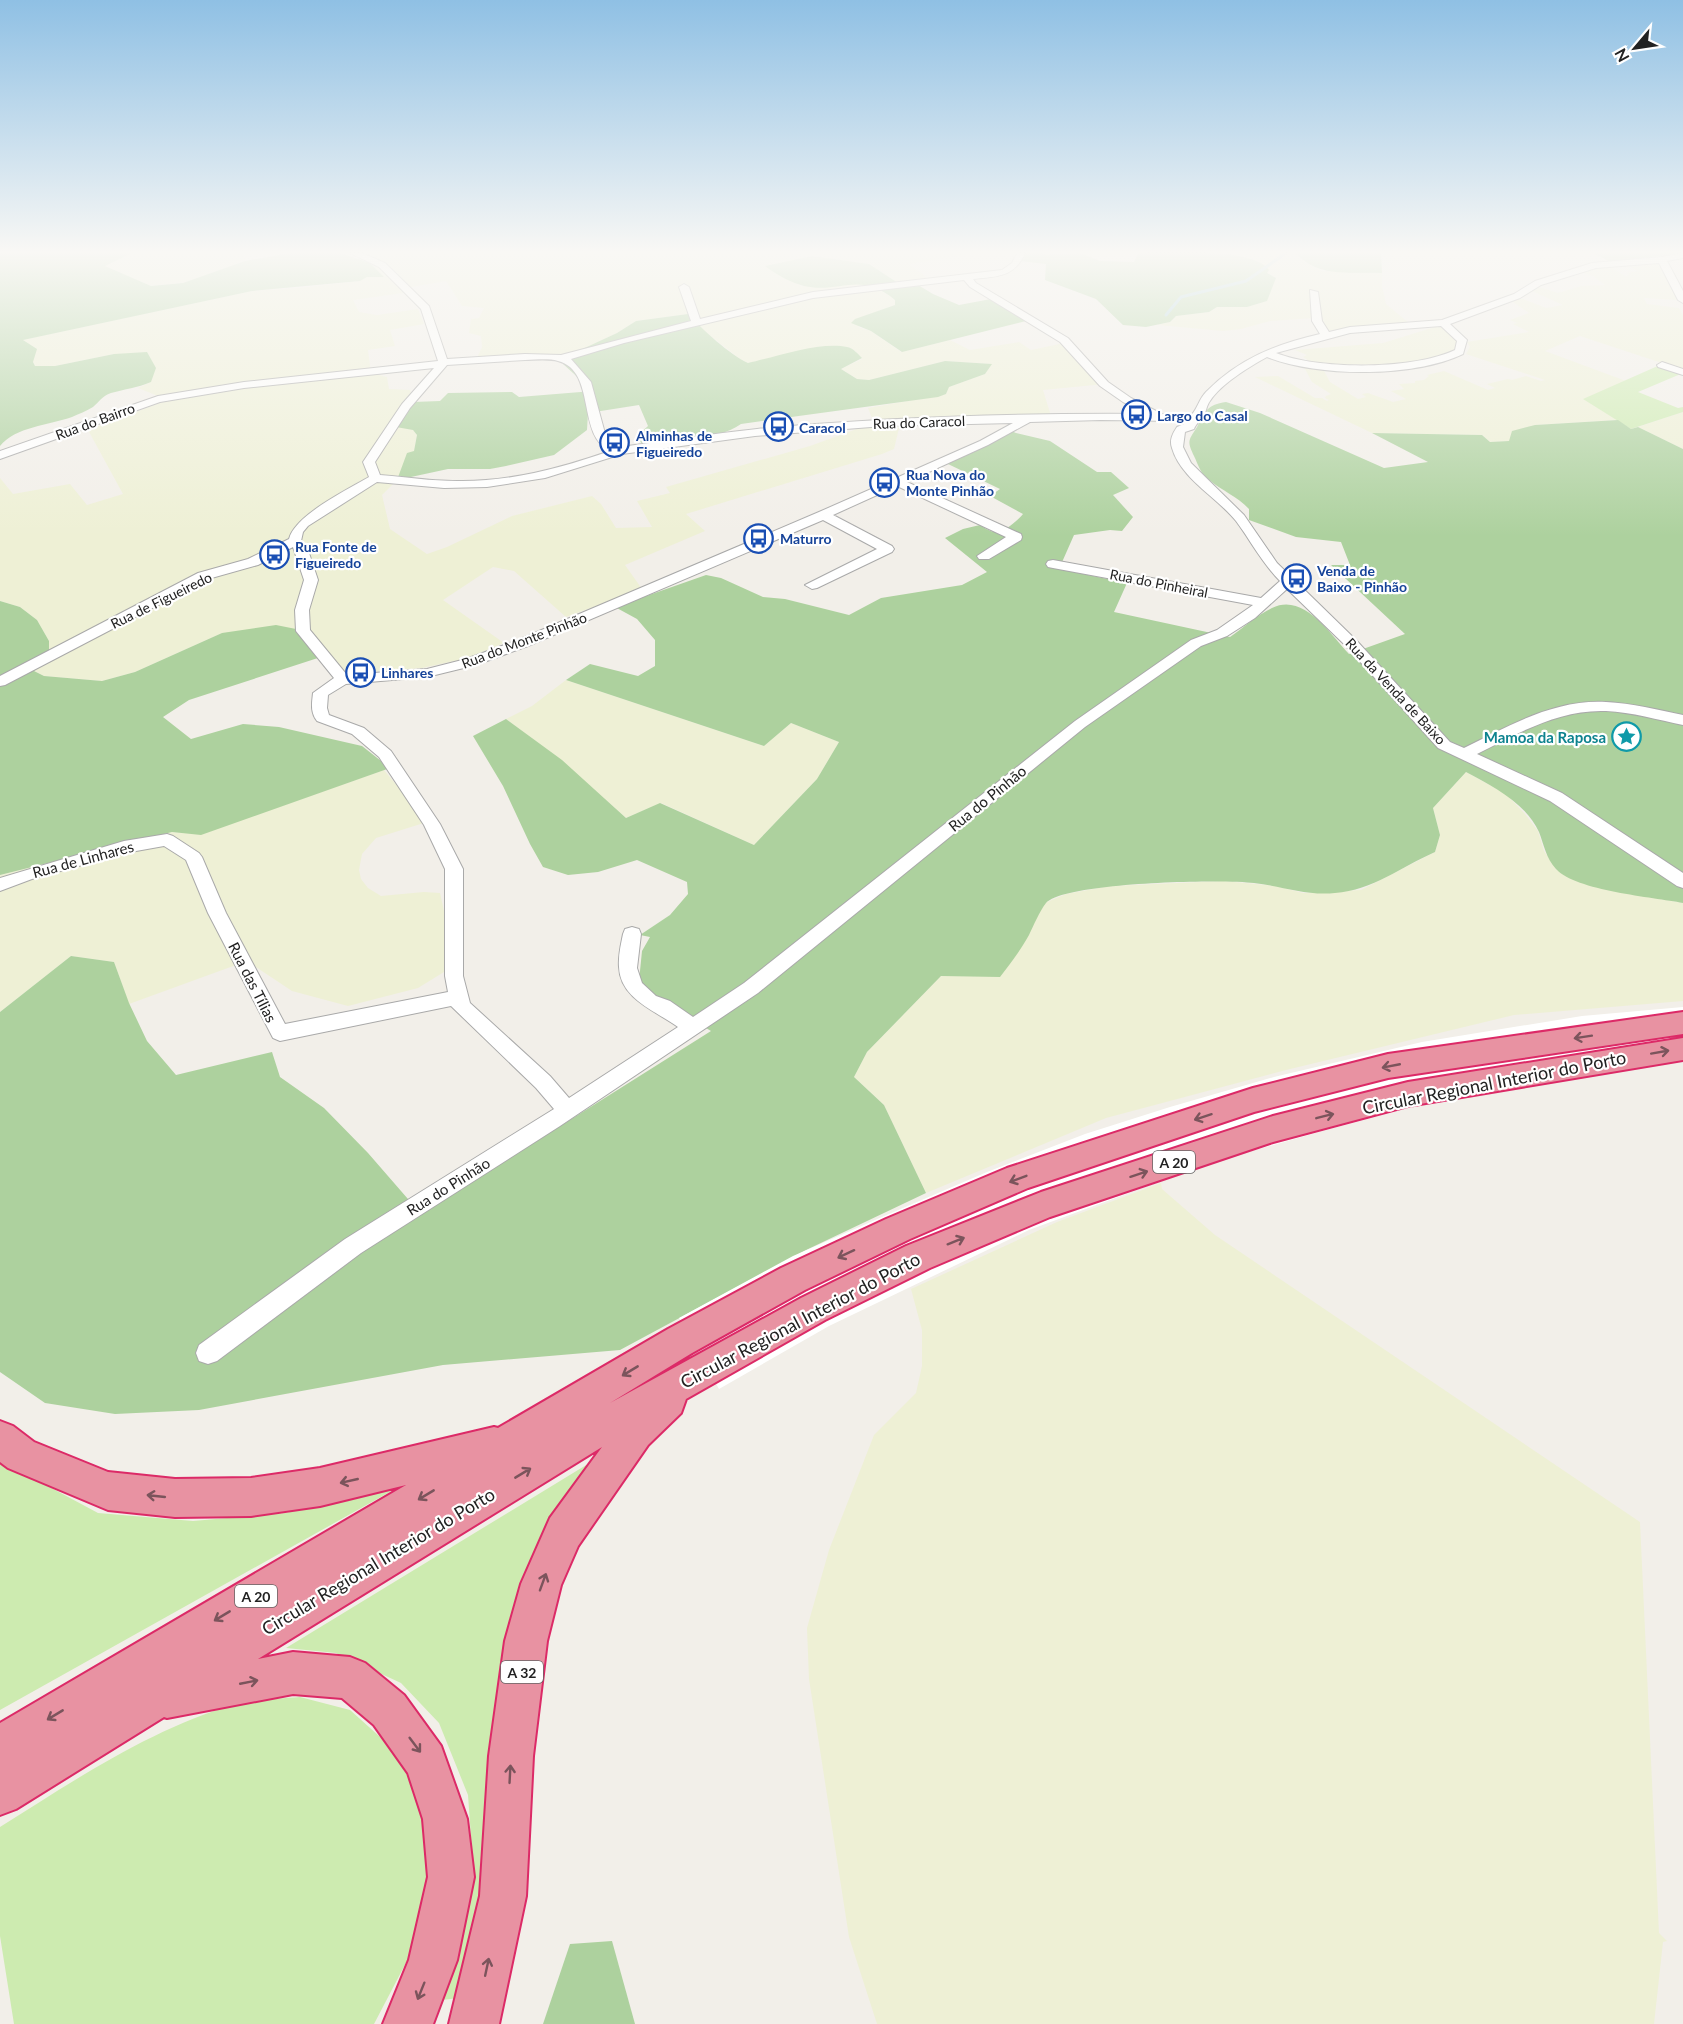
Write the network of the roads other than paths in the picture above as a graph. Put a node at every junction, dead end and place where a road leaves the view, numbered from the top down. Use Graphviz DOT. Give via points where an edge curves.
graph roads {
  1 [pos="438,347"];
  2 [pos="599,347"];
  3 [pos="1071,347"];
  4 [pos="1283,347"];
  5 [pos="1462,347"];
  6 [pos="1266,353"];
  7 [pos="563,358"];
  8 [pos="443,363"];
  9 [pos="1662,365"];
  10 [pos="1683,372"];
  11 [pos="1030,418"];
  12 [pos="1165,419"];
  13 [pos="1186,426"];
  14 [pos="620,451"];
  15 [pos="0,455"];
  16 [pos="375,478"];
  17 [pos="898,482"];
  18 [pos="823,515"];
  19 [pos="295,541"];
  20 [pos="984,556"];
  21 [pos="1053,564"];
  22 [pos="1288,581"];
  23 [pos="812,585"];
  24 [pos="1265,603"];
  25 [pos="343,679"];
  26 [pos="0,682"];
  27 [pos="1683,720"];
  28 [pos="1463,755"];
  29 [pos="167,840"];
  30 [pos="1683,882"];
  31 [pos="0,885"];
  32 [pos="632,934"];
  33 [pos="460,997"];
  34 [pos="1683,1023"];
  35 [pos="694,1028"];
  36 [pos="1683,1049"];
  37 [pos="567,1110"];
  38 [pos="208,1353"];
  39 [pos="689,1357"];
  40 [pos="0,1439"];
  41 [pos="511,1441"];
  42 [pos="151,1701"];
  43 [pos="0,1747"];
  44 [pos="0,1793"];
  45 [pos="408,2024"];
  46 [pos="474,2024"];
  1 -- 8 [label="street"];
  2 -- 7 [label="street"];
  3 -- 12 [label="street" via="1104,384"];
  4 -- 6 [label="street"];
  5 -- 6 [label="street" via="1450,358 1414,366 1313,366 1290,363"];
  6 -- 13 [label="street" via="1211,393 1198,416"];
  7 -- 8 [label="street"];
  7 -- 14 [label="street" via="583,377 588,388 600,440"];
  8 -- 15 [label="street, Rua do Bairro" via="244,385 158,399"];
  8 -- 16 [label="street" via="406,406 369,462"];
  9 -- 10 [label="street"];
  11 -- 12 [label="street, Rua do Caracol"];
  11 -- 14 [label="street, Rua do Caracol" via="821,426"];
  11 -- 17 [label="street, Rua do Monte Pinhão"];
  12 -- 13 [label="street" via="1167,425"];
  13 -- 22 [label="street, Rua da Venda de Baixo" via="1177,437 1177,447 1186,465 1240,518 1272,566"];
  14 -- 16 [label="street, Rua do Caracol" via="528,479 466,485"];
  16 -- 19 [label="street, Rua de Figueiredo" via="304,523"];
  17 -- 18 [label="street, Rua do Monte Pinhão"];
  17 -- 20 [label="street" via="1016,537"];
  18 -- 23 [label="street" via="887,549"];
  18 -- 25 [label="street, Rua do Monte Pinhão" via="523,644 471,662 427,673"];
  19 -- 25 [label="street" via="311,580 302,610 303,631"];
  19 -- 26 [label="street, Rua de Figueiredo" via="253,562 203,576"];
  21 -- 24 [label="street, Rua do Pinheiral"];
  22 -- 24 [label="street, Rua do Pinhão"];
  22 -- 28 [label="street, Rua da Venda de Baixo" via="1444,745"];
  24 -- 35 [label="street, Rua do Pinhão" via="1222,633 1196,643 1080,724 751,988"];
  25 -- 33 [label="street" via="321,693 322,718 358,731 385,754 432,824 454,869 454,976"];
  27 -- 28 [label="street" via="1615,707 1580,707 1555,713"];
  28 -- 30 [label="street, Rua da Venda de Baixo" via="1556,797"];
  29 -- 31 [label="street, Rua de Linhares" via="124,847"];
  29 -- 33 [label="street, Rua das Tílias" via="193,857 280,1033"];
  32 -- 35 [label="street" via="628,968 634,986 648,1000"];
  33 -- 37 [label="street" via="461,1006 543,1082"];
  34 -- 39 [label="highway, Circular Regional Interior do Porto / A 20, one-way" via="1388,1066 1253,1100 1018,1178 793,1279"];
  35 -- 37 [label="street, Rua do Pinhão"];
  39 -- 36 [label="highway, Circular Regional Interior do Porto / A 20, one-way" via="813,1309 918,1257 1041,1206 1273,1129 1408,1094"];
  37 -- 38 [label="street, Rua do Pinhão" via="353,1246"];
  39 -- 41 [label="highway, Circular Regional Interior do Porto / A 20, one-way"];
  42 -- 39 [label="highway, Circular Regional Interior do Porto / A 20, one-way" via="553,1454"];
  46 -- 39 [label="highway, A 32, one-way" via="503,1896 512,1745 525,1641 541,1584 564,1532"];
  41 -- 40 [label="highway, one-way" via="320,1487 250,1497 175,1498 108,1491 21,1455"];
  41 -- 43 [label="highway, Circular Regional Interior do Porto / A 20, one-way"];
  42 -- 44 [label="highway, Circular Regional Interior do Porto / A 20"];
  42 -- 45 [label="highway, one-way" via="293,1674 350,1678 389,1710 426,1761 445,1819 451,1877 434,1960"];
}
